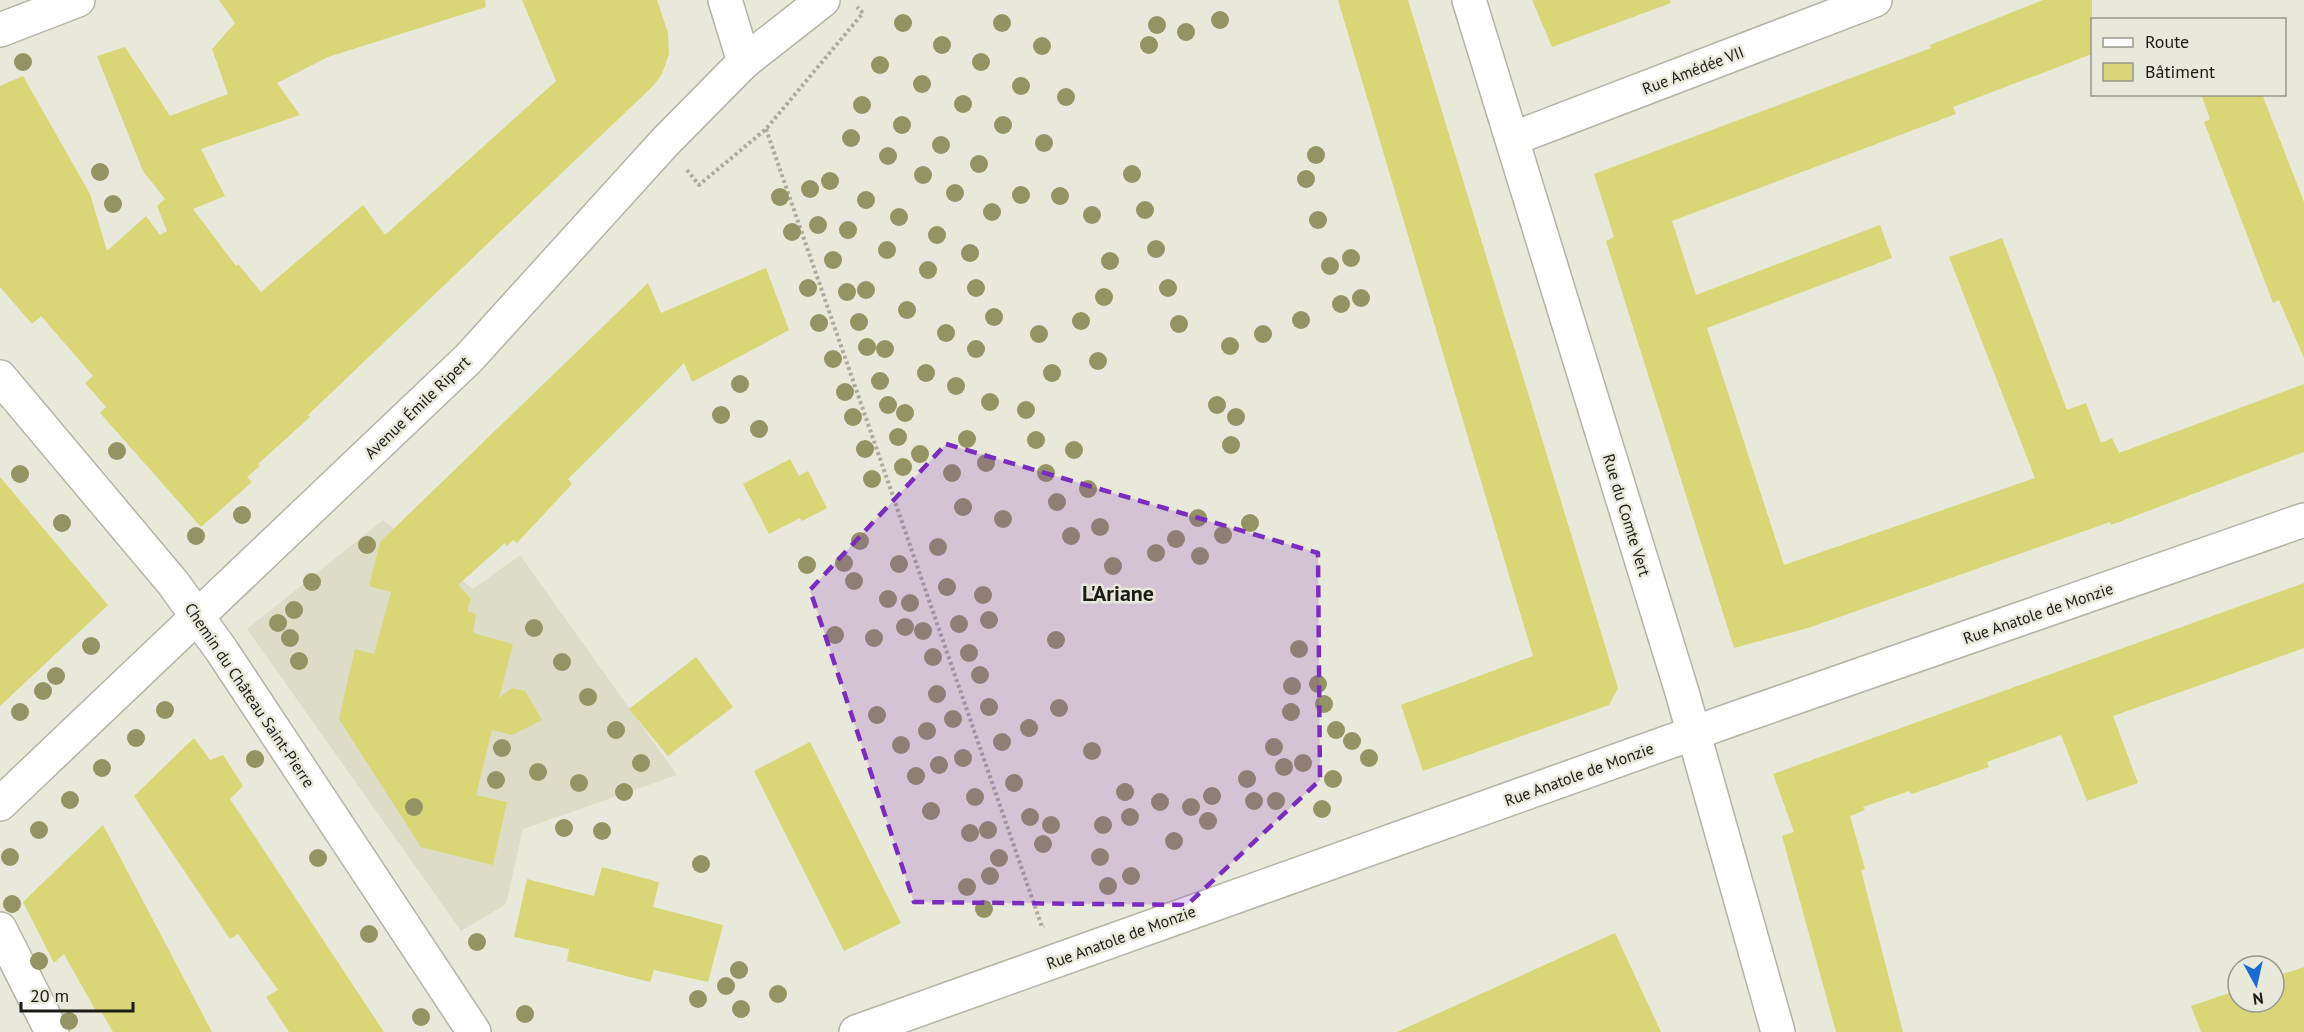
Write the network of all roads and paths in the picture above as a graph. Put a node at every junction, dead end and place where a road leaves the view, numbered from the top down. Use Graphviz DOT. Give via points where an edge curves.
graph roads {
  1 [pos="78,0"];
  2 [pos="725,0"];
  3 [pos="823,0"];
  4 [pos="850,0"];
  5 [pos="1469,0"];
  6 [pos="1875,0"];
  7 [pos="0,30"];
  8 [pos="744,62"];
  9 [pos="766,129"];
  10 [pos="1512,139"];
  11 [pos="665,142"];
  12 [pos="4,392"];
  13 [pos="2304,520"];
  14 [pos="197,616"];
  15 [pos="1693,733"];
  16 [pos="0,804"];
  17 [pos="1053,923"];
  18 [pos="0,929"];
  19 [pos="52,1032"];
  20 [pos="474,1032"];
  21 [pos="856,1032"];
  22 [pos="1778,1032"];
  1 -- 7 [label="street"];
  2 -- 8 [label="street"];
  3 -- 8 [label="street, Avenue Émile Ripert"];
  4 -- 9 [label="path" via="863,13"];
  5 -- 10 [label="street, Rue du Comte Vert"];
  6 -- 10 [label="street, Rue Amédée VII"];
  8 -- 11 [label="street, Avenue Émile Ripert"];
  9 -- 11 [label="path" via="699,185"];
  9 -- 17 [label="path" via="1042,927"];
  10 -- 15 [label="street, Rue du Comte Vert"];
  11 -- 14 [label="street, Avenue Émile Ripert" via="469,358"];
  12 -- 14 [label="street, Chemin du Château Saint-Pierre" via="173,583"];
  13 -- 15 [label="street, Rue Anatole de Monzie"];
  14 -- 16 [label="street, Avenue Émile Ripert"];
  14 -- 20 [label="street, Chemin du Château Saint-Pierre"];
  15 -- 21 [label="street, Rue Anatole de Monzie"];
  15 -- 22 [label="street, Rue du Comte Vert"];
  18 -- 19 [label="street"];
}
